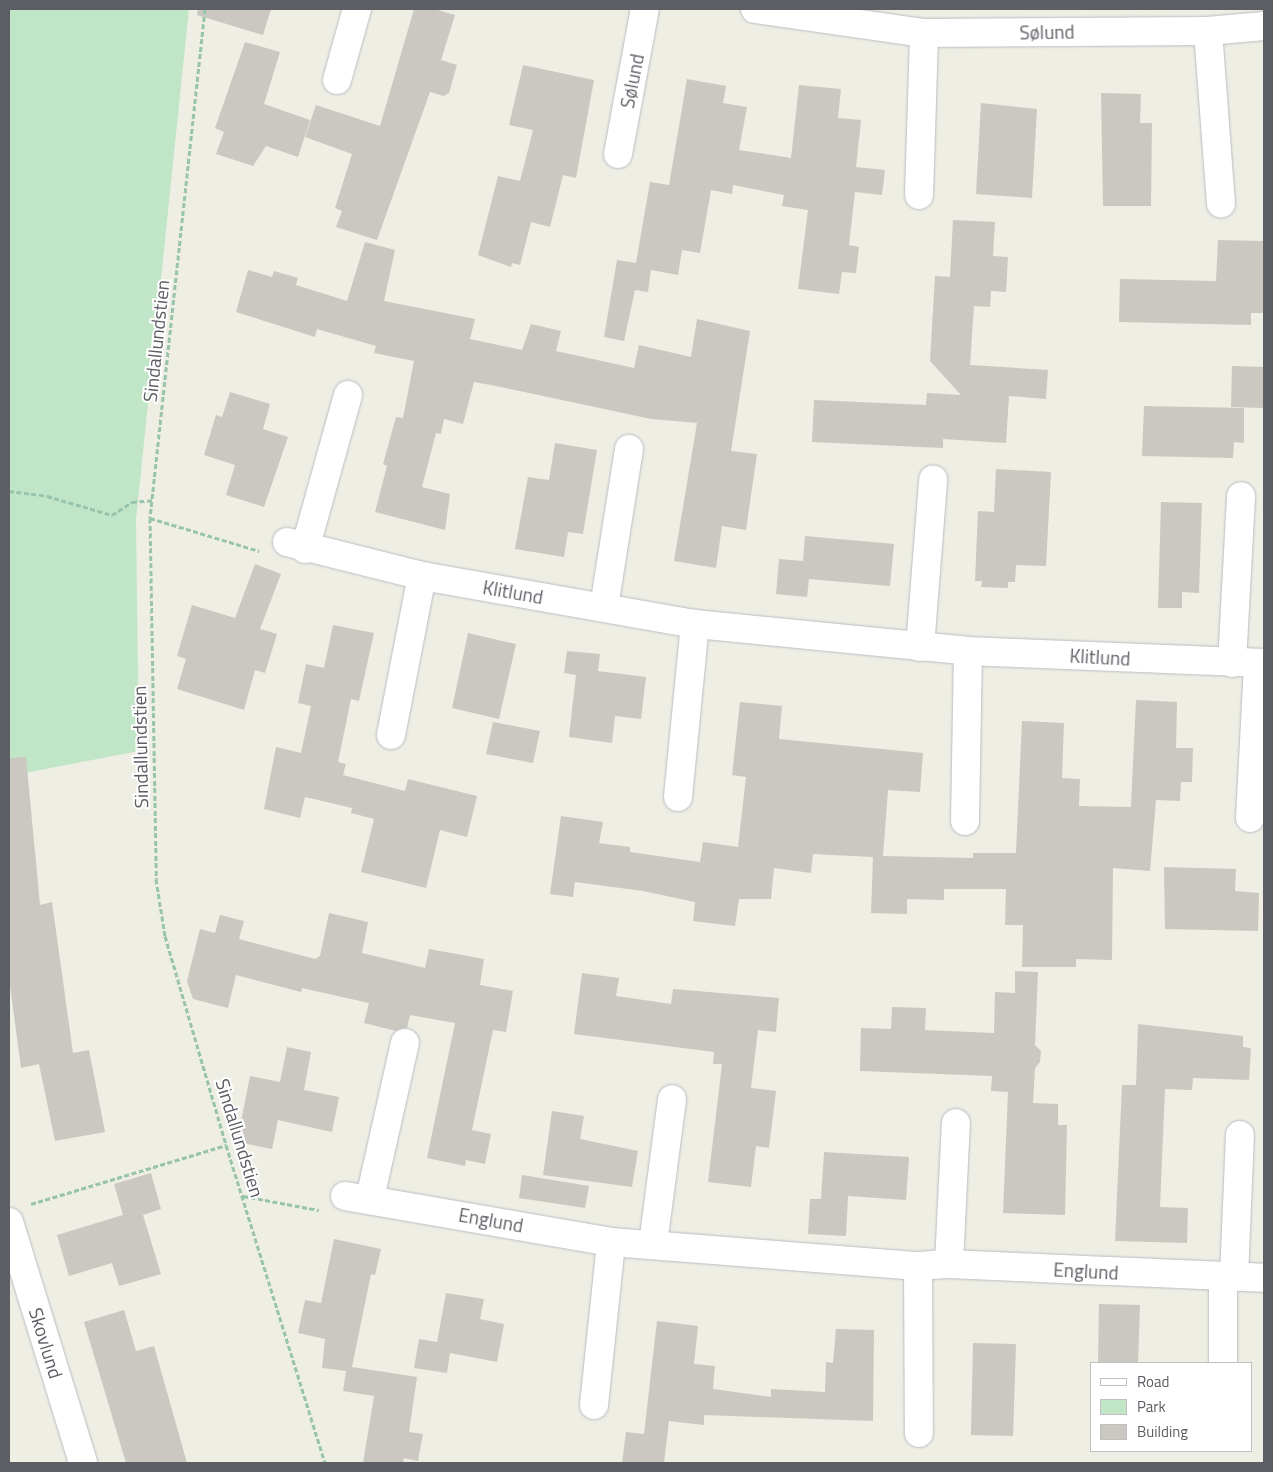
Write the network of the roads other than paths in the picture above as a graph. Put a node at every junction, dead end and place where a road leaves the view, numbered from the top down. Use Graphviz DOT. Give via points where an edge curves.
graph roads {
  1 [pos="357,9"];
  2 [pos="645,9"];
  3 [pos="756,9"];
  4 [pos="894,19"];
  5 [pos="1170,20"];
  6 [pos="1264,26"];
  7 [pos="1208,32"];
  8 [pos="924,33"];
  9 [pos="337,80"];
  10 [pos="618,154"];
  11 [pos="919,195"];
  12 [pos="1221,204"];
  13 [pos="348,394"];
  14 [pos="629,449"];
  15 [pos="933,480"];
  16 [pos="1241,496"];
  17 [pos="422,576"];
  18 [pos="604,607"];
  19 [pos="695,624"];
  20 [pos="920,647"];
  21 [pos="968,651"];
  22 [pos="1251,663"];
  23 [pos="391,735"];
  24 [pos="678,797"];
  25 [pos="1250,818"];
  26 [pos="965,822"];
  27 [pos="405,1043"];
  28 [pos="672,1099"];
  29 [pos="956,1123"];
  30 [pos="1240,1135"];
  31 [pos="18,1214"];
  32 [pos="611,1242"];
  33 [pos="653,1244"];
  34 [pos="949,1264"];
  35 [pos="918,1266"];
  36 [pos="1229,1278"];
  37 [pos="1264,1278"];
  38 [pos="1223,1362"];
  39 [pos="594,1405"];
  40 [pos="919,1433"];
  41 [pos="83,1463"];
  1 -- 9 [label="street"];
  2 -- 10 [label="street, Sølund"];
  3 -- 4 [label="street, Sølund"];
  4 -- 8 [label="street, Sølund"];
  5 -- 7 [label="street, Sølund"];
  5 -- 8 [label="street, Sølund"];
  6 -- 7 [label="street, Sølund"];
  7 -- 12 [label="street"];
  8 -- 11 [label="street"];
  13 -- 17 [label="street, Klitlund" via="296,545"];
  14 -- 18 [label="street"];
  15 -- 20 [label="street"];
  16 -- 22 [label="street"];
  17 -- 18 [label="street, Klitlund"];
  17 -- 23 [label="street"];
  18 -- 19 [label="street, Klitlund"];
  19 -- 20 [label="street, Klitlund"];
  19 -- 24 [label="street"];
  20 -- 21 [label="street, Klitlund"];
  21 -- 22 [label="street, Klitlund"];
  21 -- 26 [label="street"];
  22 -- 25 [label="street"];
  27 -- 32 [label="street, Englund" via="358,1197"];
  28 -- 33 [label="street"];
  29 -- 34 [label="street"];
  30 -- 36 [label="street"];
  31 -- 41 [label="street, Skovlund"];
  32 -- 33 [label="street, Englund"];
  32 -- 39 [label="street"];
  33 -- 35 [label="street, Englund"];
  34 -- 35 [label="street, Englund"];
  34 -- 36 [label="street, Englund"];
  35 -- 40 [label="street"];
  36 -- 37 [label="street, Englund"];
  36 -- 38 [label="street"];
}
